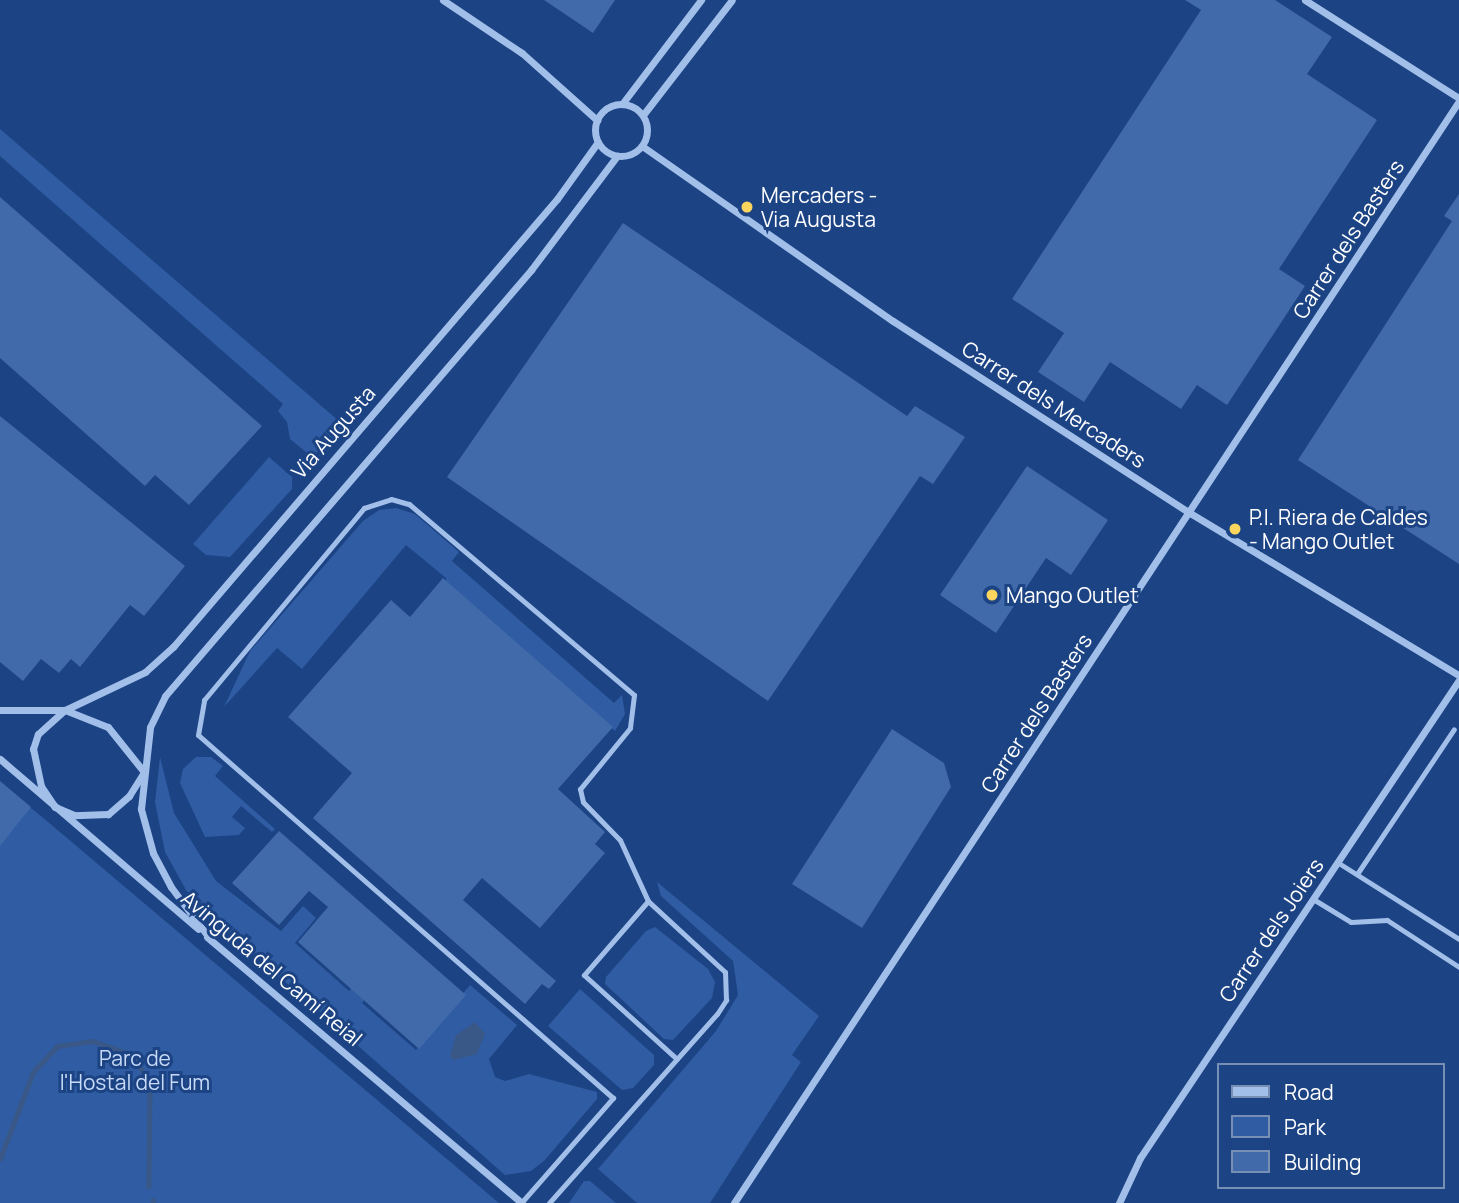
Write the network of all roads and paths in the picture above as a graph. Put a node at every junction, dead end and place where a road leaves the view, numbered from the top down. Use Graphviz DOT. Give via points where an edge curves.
graph roads {
  1 [pos="443,0"];
  2 [pos="701,0"];
  3 [pos="732,0"];
  4 [pos="1305,0"];
  5 [pos="1459,100"];
  6 [pos="622,104"];
  7 [pos="643,116"];
  8 [pos="597,120"];
  9 [pos="598,142"];
  10 [pos="642,146"];
  11 [pos="617,156"];
  12 [pos="1190,513"];
  13 [pos="1459,678"];
  14 [pos="0,710"];
  15 [pos="65,710"];
  16 [pos="1454,729"];
  17 [pos="0,759"];
  18 [pos="145,772"];
  19 [pos="55,807"];
  20 [pos="1338,862"];
  21 [pos="1357,874"];
  22 [pos="1313,898"];
  23 [pos="648,901"];
  24 [pos="210,939"];
  25 [pos="1459,939"];
  26 [pos="1459,967"];
  27 [pos="677,1059"];
  28 [pos="522,1203"];
  29 [pos="549,1203"];
  30 [pos="734,1203"];
  31 [pos="1118,1203"];
  1 -- 8 [label="street" via="522,53"];
  2 -- 6 [label="street"];
  3 -- 7 [label="street"];
  4 -- 5 [label="street"];
  5 -- 12 [label="street, Carrer dels Basters"];
  6 -- 7 [label="street"];
  6 -- 8 [label="street" via="603,112"];
  7 -- 10 [label="street" via="647,132"];
  8 -- 9 [label="street"];
  9 -- 11 [label="street"];
  9 -- 15 [label="street, Via Augusta" via="557,199 173,647 145,672"];
  10 -- 11 [label="street"];
  10 -- 12 [label="street, Carrer dels Mercaders" via="892,321"];
  11 -- 18 [label="street, Via Augusta" via="531,270 165,696 150,727"];
  12 -- 13 [label="street, Carrer dels Mercaders"];
  12 -- 30 [label="street, Carrer dels Basters"];
  13 -- 20 [label="street, Carrer dels Joiers"];
  14 -- 15 [label="street, Via Augusta"];
  15 -- 18 [label="street, Via Augusta" via="108,727"];
  15 -- 19 [label="street, Via Augusta" via="38,734 33,749 41,786"];
  16 -- 21 [label="lane"];
  17 -- 19 [label="street, Avinguda del Camí Reial"];
  18 -- 19 [label="street" via="129,796 108,814 74,815"];
  18 -- 24 [label="street, Via Augusta" via="142,809 153,853 171,887"];
  19 -- 24 [label="street, Avinguda del Camí Reial"];
  20 -- 21 [label="lane"];
  20 -- 22 [label="street, Carrer dels Joiers"];
  21 -- 25 [label="lane"];
  22 -- 26 [label="lane" via="1351,922 1387,920"];
  22 -- 31 [label="street, Carrer dels Joiers" via="1140,1158"];
  23 -- 27 [label="lane" via="716,962 725,972 728,986 717,1014"];
  23 -- 27 [label="lane" via="584,975"];
  23 -- 28 [label="lane" via="620,840 583,802 580,789 631,728 634,695 409,503 391,499 364,508 204,700 198,735 613,1098"];
  24 -- 28 [label="street, Avinguda del Camí Reial"];
  27 -- 29 [label="lane"];
}
